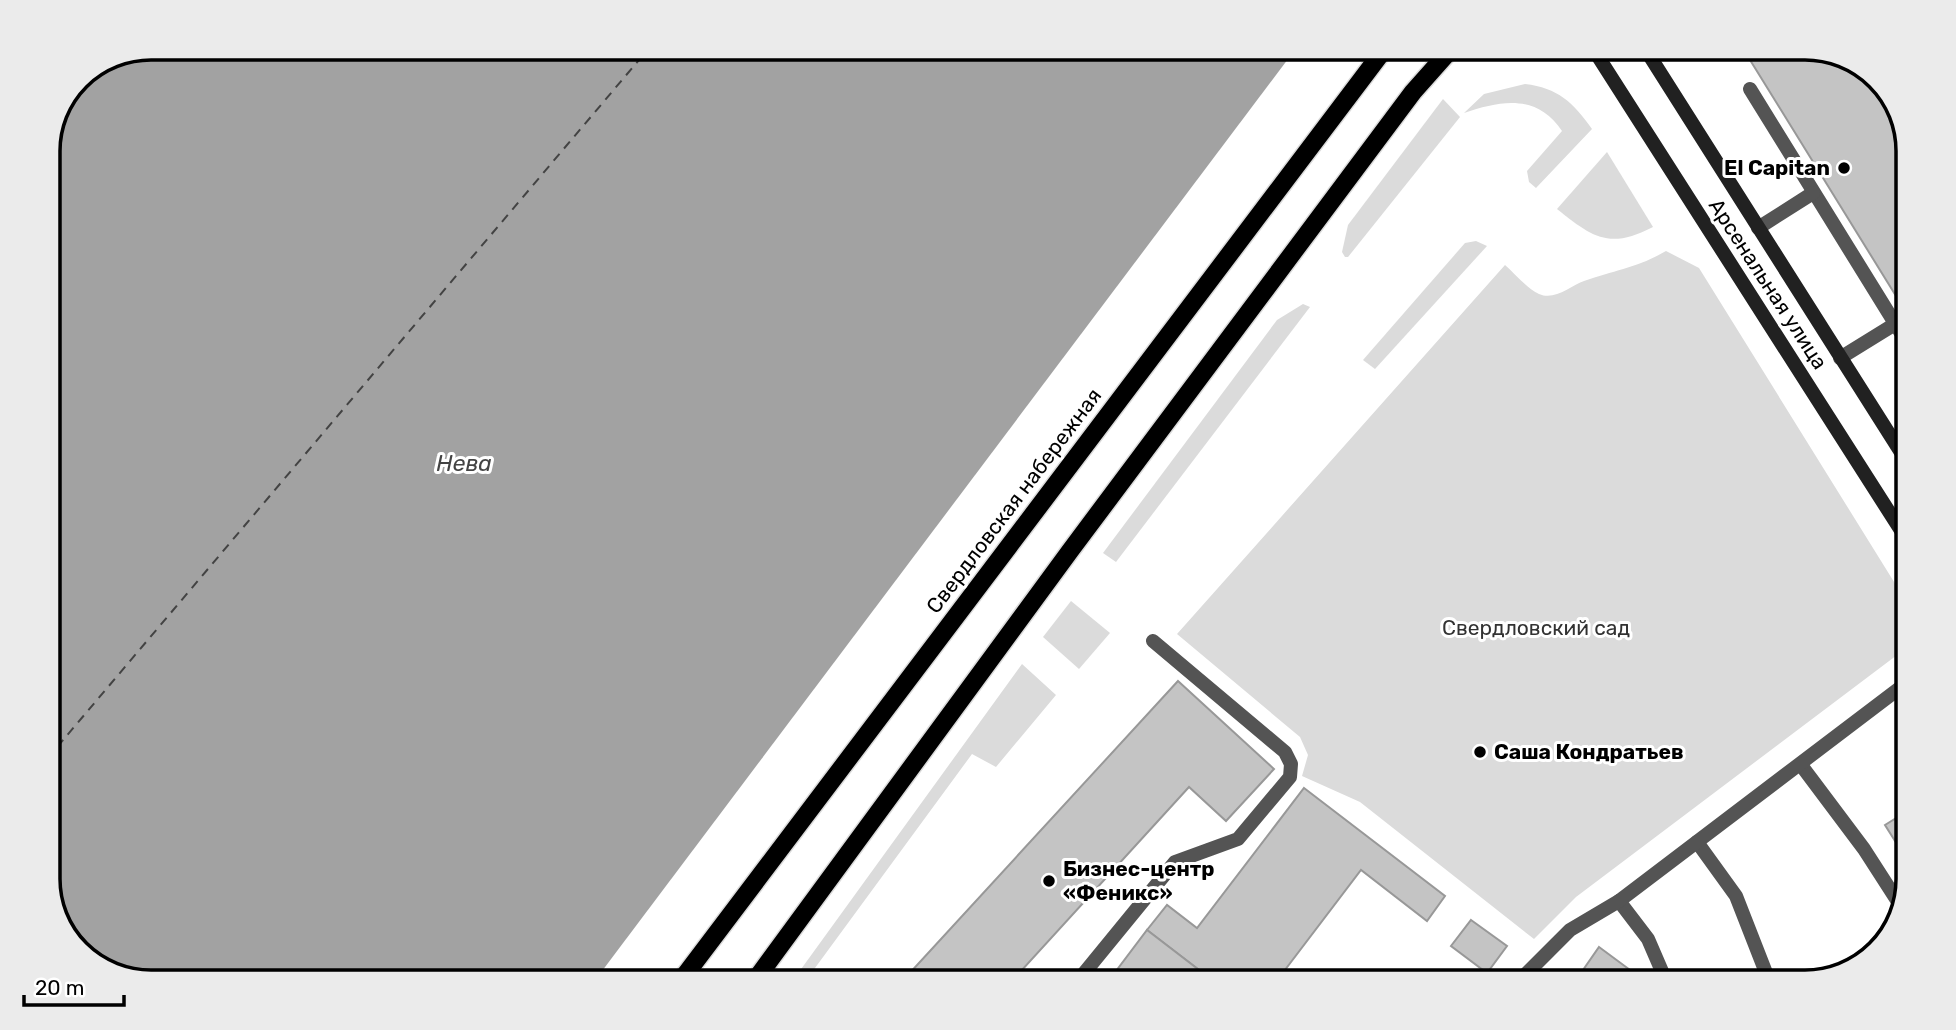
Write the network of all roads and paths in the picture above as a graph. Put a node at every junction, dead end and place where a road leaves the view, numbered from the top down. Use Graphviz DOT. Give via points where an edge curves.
graph roads {
  1 [pos="1377,59"];
  2 [pos="1442,59"];
  3 [pos="1600,59"];
  4 [pos="1652,59"];
  5 [pos="1750,89"];
  6 [pos="1814,193"];
  7 [pos="1758,228"];
  8 [pos="1895,324"];
  9 [pos="1840,358"];
  10 [pos="1896,445"];
  11 [pos="1896,523"];
  12 [pos="1153,641"];
  13 [pos="1896,691"];
  14 [pos="1801,765"];
  15 [pos="1697,842"];
  16 [pos="1895,897"];
  17 [pos="1619,901"];
  18 [pos="689,970"];
  19 [pos="763,970"];
  20 [pos="1087,970"];
  21 [pos="1530,970"];
  22 [pos="1661,970"];
  23 [pos="1765,970"];
  1 -- 18 [label="main road, Свердловская набережная"];
  2 -- 19 [label="main road" via="1103,506"];
  3 -- 11 [label="main road, Арсенальная улица"];
  4 -- 7 [label="main road, Арсенальная улица"];
  5 -- 6 [label="lane"];
  6 -- 7 [label="lane"];
  6 -- 8 [label="lane"];
  7 -- 9 [label="main road, Арсенальная улица"];
  8 -- 9 [label="lane"];
  9 -- 10 [label="main road, Арсенальная улица"];
  12 -- 20 [label="lane" via="1284,752 1291,764 1290,777 1238,839 1175,862"];
  13 -- 14 [label="lane"];
  14 -- 15 [label="lane"];
  14 -- 16 [label="lane"];
  15 -- 17 [label="lane"];
  15 -- 23 [label="lane" via="1736,896"];
  17 -- 21 [label="lane" via="1570,930"];
  17 -- 22 [label="lane" via="1648,939"];
}
